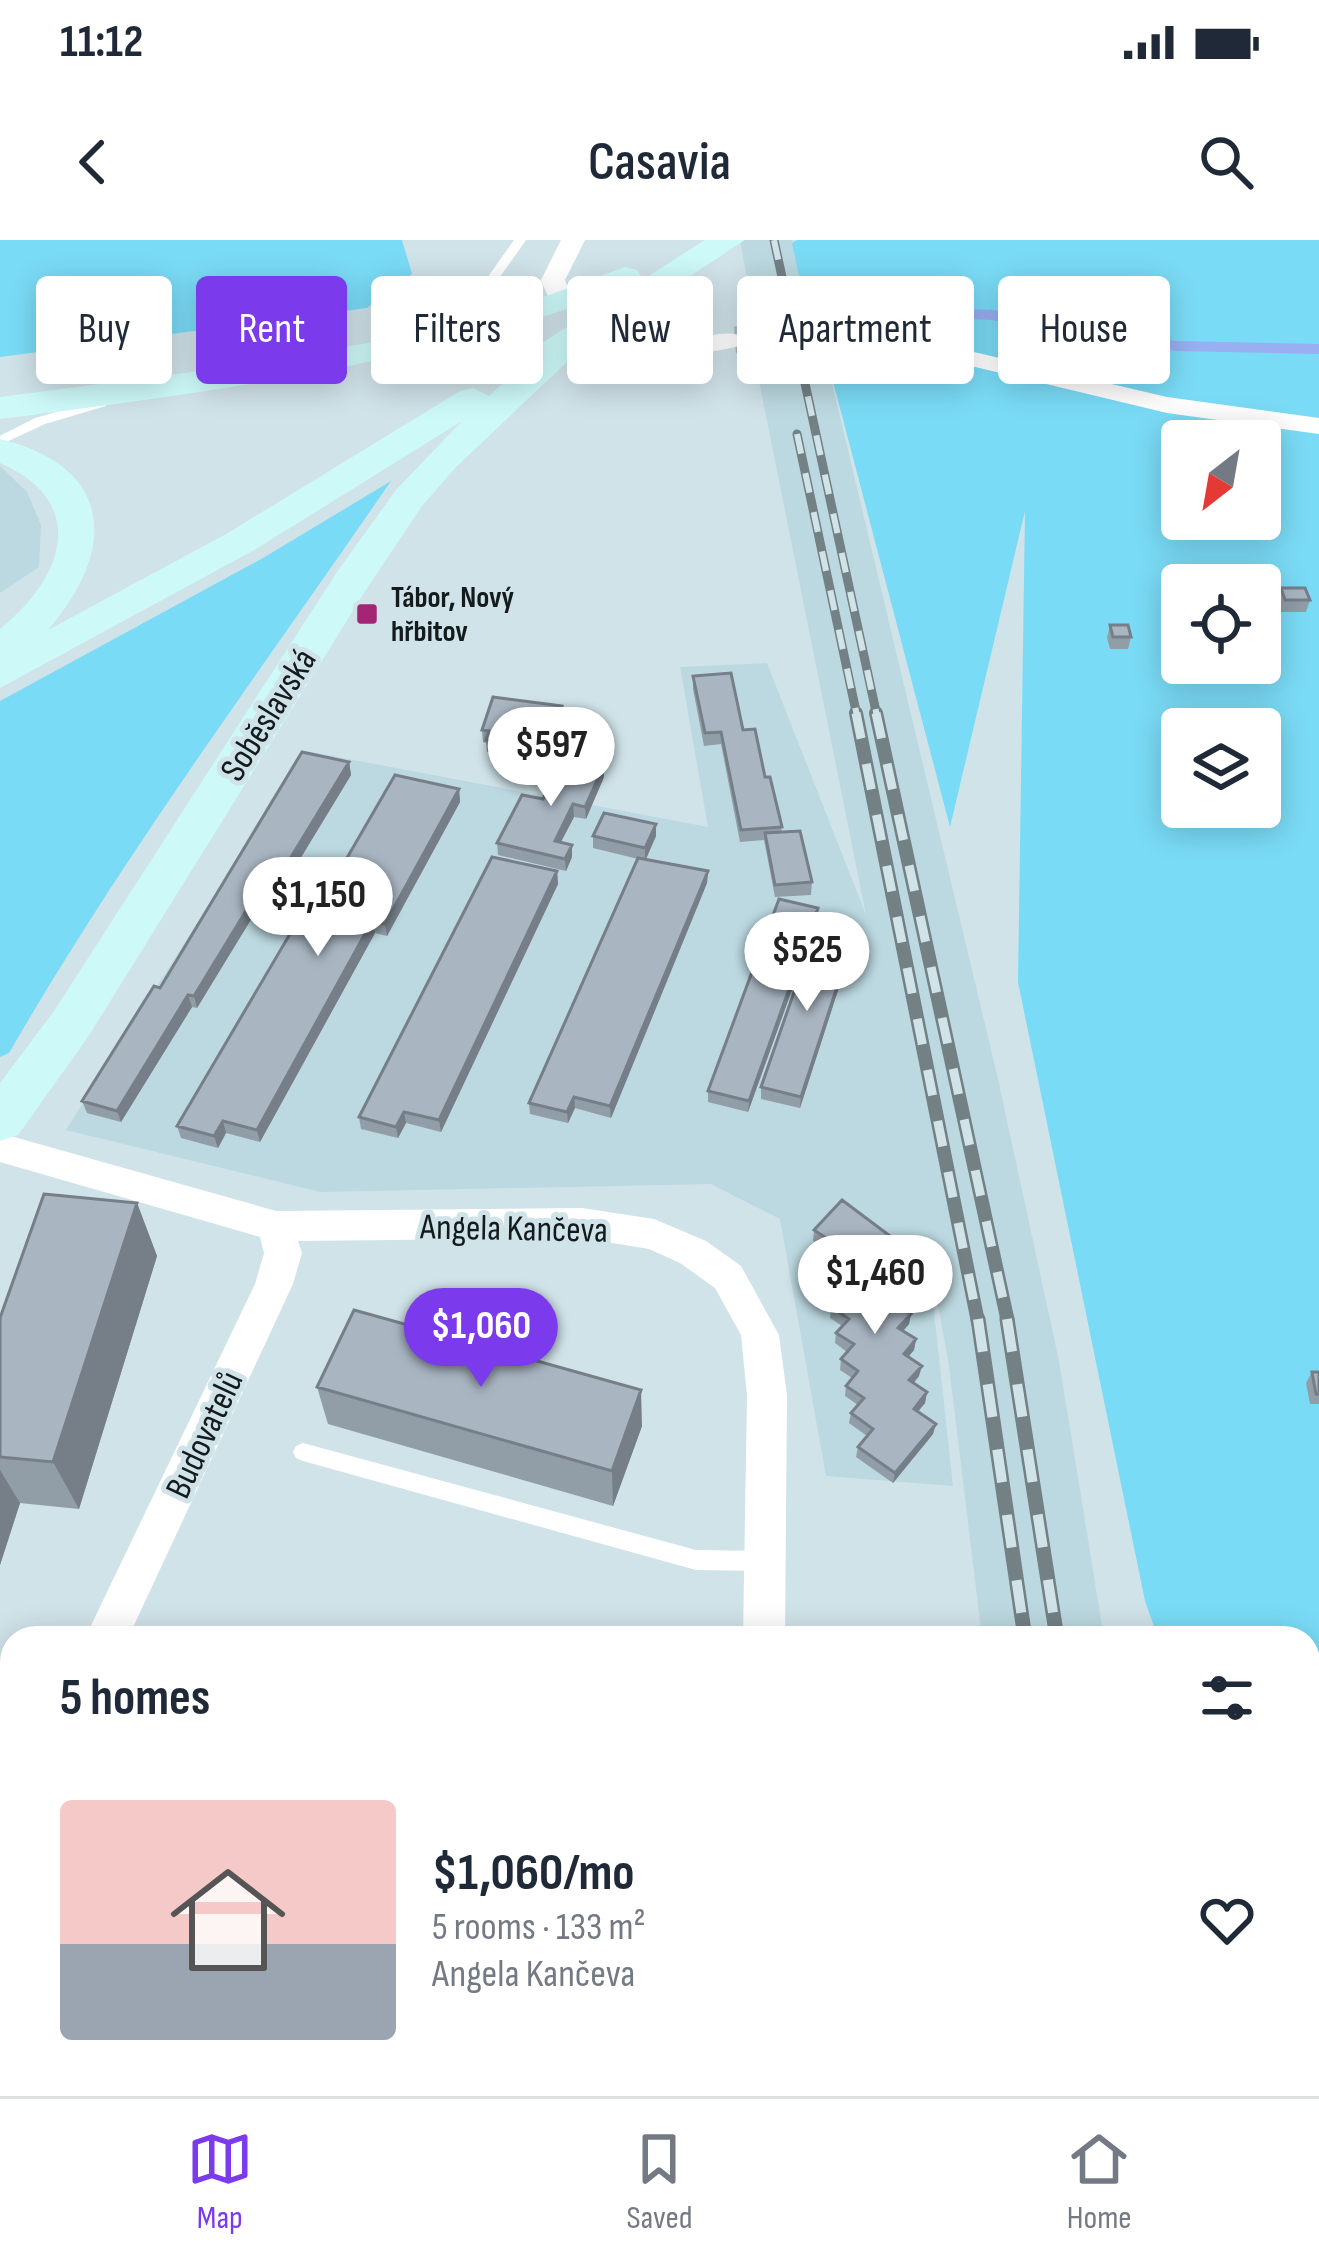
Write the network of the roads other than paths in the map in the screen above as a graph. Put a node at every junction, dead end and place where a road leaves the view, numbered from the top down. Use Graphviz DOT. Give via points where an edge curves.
graph roads {
  1 [pos="520,240"];
  2 [pos="573,240"];
  3 [pos="705,240"];
  4 [pos="728,240"];
  5 [pos="495,276"];
  6 [pos="642,276"];
  7 [pos="662,276"];
  8 [pos="567,309"];
  9 [pos="567,324"];
  10 [pos="567,329"];
  11 [pos="567,331"];
  12 [pos="735,340"];
  13 [pos="713,344"];
  14 [pos="347,358"];
  15 [pos="974,359"];
  16 [pos="196,382"];
  17 [pos="196,384"];
  18 [pos="0,408"];
  19 [pos="1319,426"];
  20 [pos="0,446"];
  21 [pos="0,650"];
  22 [pos="0,674"];
  23 [pos="0,1121"];
  24 [pos="0,1147"];
  25 [pos="276,1226"];
  26 [pos="303,1452"];
  27 [pos="765,1562"];
  28 [pos="112,1626"];
  29 [pos="764,1626"];
  1 -- 5 [label="lane"];
  2 -- 8 [label="street" via="553,280"];
  3 -- 6 [label="main road, Soběslavská"];
  4 -- 7 [label="main road, Soběslavská"];
  9 -- 14 [label="main road, Soběslavská" via="496,326"];
  10 -- 22 [label="main road" via="242,541"];
  11 -- 23 [label="main road, Soběslavská" via="409,498 71,1024"];
  12 -- 13 [label="street"];
  15 -- 19 [label="street" via="1167,405"];
  16 -- 18 [label="main road, Soběslavská"];
  17 -- 20 [label="lane" via="56,415"];
  20 -- 21 [label="main road" via="54,475 79,535 74,569 54,604"];
  24 -- 25 [label="street, Angela Kančeva"];
  25 -- 27 [label="street, Angela Kančeva" via="581,1222 654,1234 711,1264 738,1290 760,1335"];
  25 -- 28 [label="street, Budovatelů" via="283,1253 274,1284"];
  26 -- 27 [label="lane" via="695,1559"];
  27 -- 29 [label="street, Angela Kančeva"];
}
